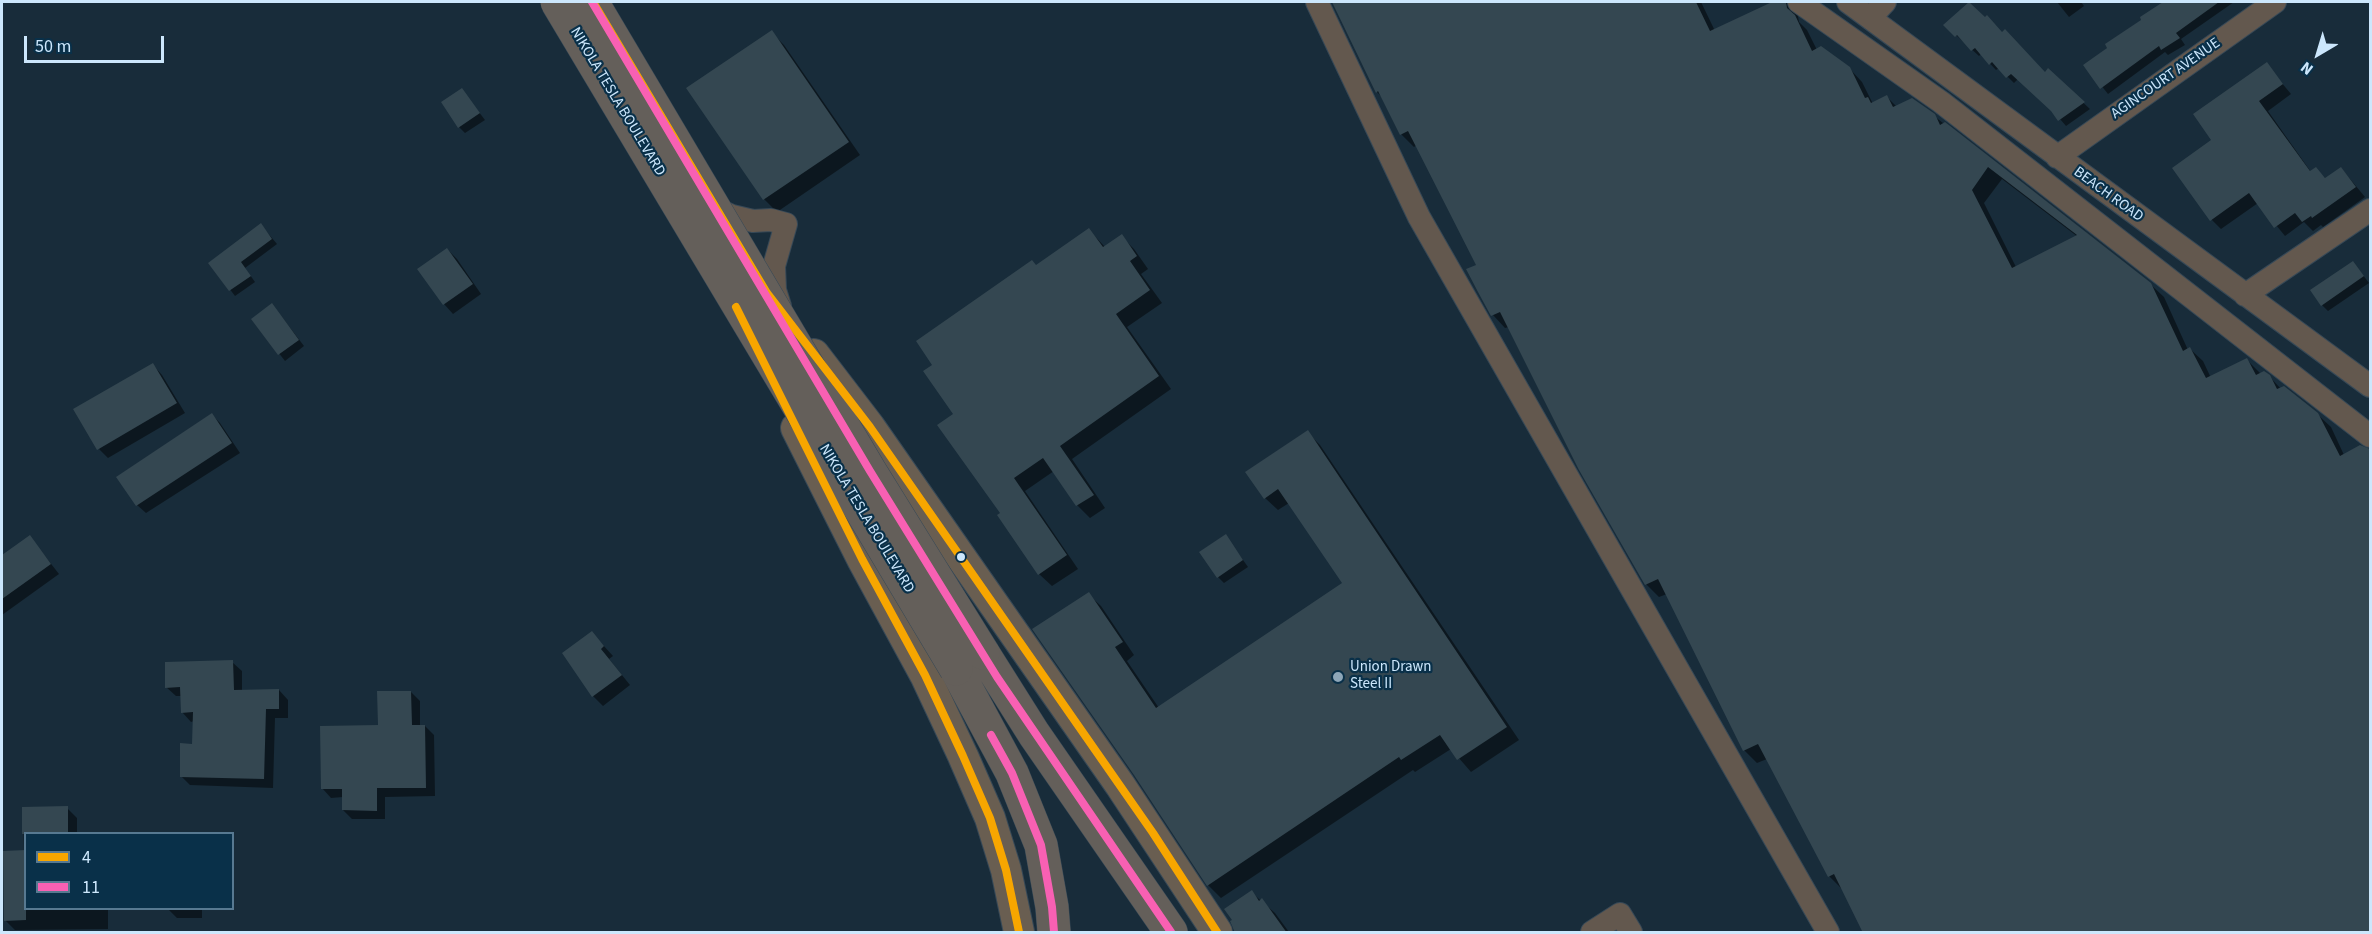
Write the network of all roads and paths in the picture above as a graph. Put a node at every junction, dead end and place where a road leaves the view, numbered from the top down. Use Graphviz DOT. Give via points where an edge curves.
graph roads {
  1 [pos="557,2"];
  2 [pos="564,2"];
  3 [pos="592,2"];
  4 [pos="1317,2"];
  5 [pos="1799,2"];
  6 [pos="1848,2"];
  7 [pos="2275,2"];
  8 [pos="1877,10"];
  9 [pos="2057,157"];
  10 [pos="717,209"];
  11 [pos="2370,210"];
  12 [pos="2245,296"];
  13 [pos="782,312"];
  14 [pos="2370,386"];
  15 [pos="2370,436"];
  16 [pos="931,514"];
  17 [pos="862,559"];
  18 [pos="970,661"];
  19 [pos="1019,933"];
  20 [pos="1054,933"];
  21 [pos="1172,933"];
  22 [pos="1217,933"];
  23 [pos="1592,933"];
  24 [pos="1631,933"];
  25 [pos="1828,933"];
  1 -- 18 [label="highway, NIKOLA TESLA BOULEVARD, bridge"];
  2 -- 17 [label="main road" via="739,313"];
  3 -- 10 [label="main road"];
  3 -- 18 [label="highway, NIKOLA TESLA BOULEVARD, bridge" via="870,471"];
  4 -- 25 [label="street" via="1419,217"];
  5 -- 15 [label="street" via="1941,102"];
  6 -- 8 [label="street, BEACH ROAD"];
  7 -- 9 [label="street, AGINCOURT AVENUE"];
  8 -- 9 [label="street, BEACH ROAD"];
  9 -- 12 [label="street, BEACH ROAD"];
  10 -- 13 [label="main road"];
  10 -- 13 [label="street" via="753,221 786,224 774,268"];
  11 -- 12 [label="street"];
  12 -- 14 [label="street, BEACH ROAD"];
  13 -- 16 [label="main road"];
  16 -- 17 [label="street"];
  16 -- 22 [label="main road" via="1153,833"];
  17 -- 19 [label="main road" via="925,675 990,818"];
  18 -- 20 [label="highway, NIKOLA TESLA BOULEVARD" via="1041,845"];
  18 -- 21 [label="highway, NIKOLA TESLA BOULEVARD" via="1034,734"];
  23 -- 24 [label="street" via="1620,914"];
}
